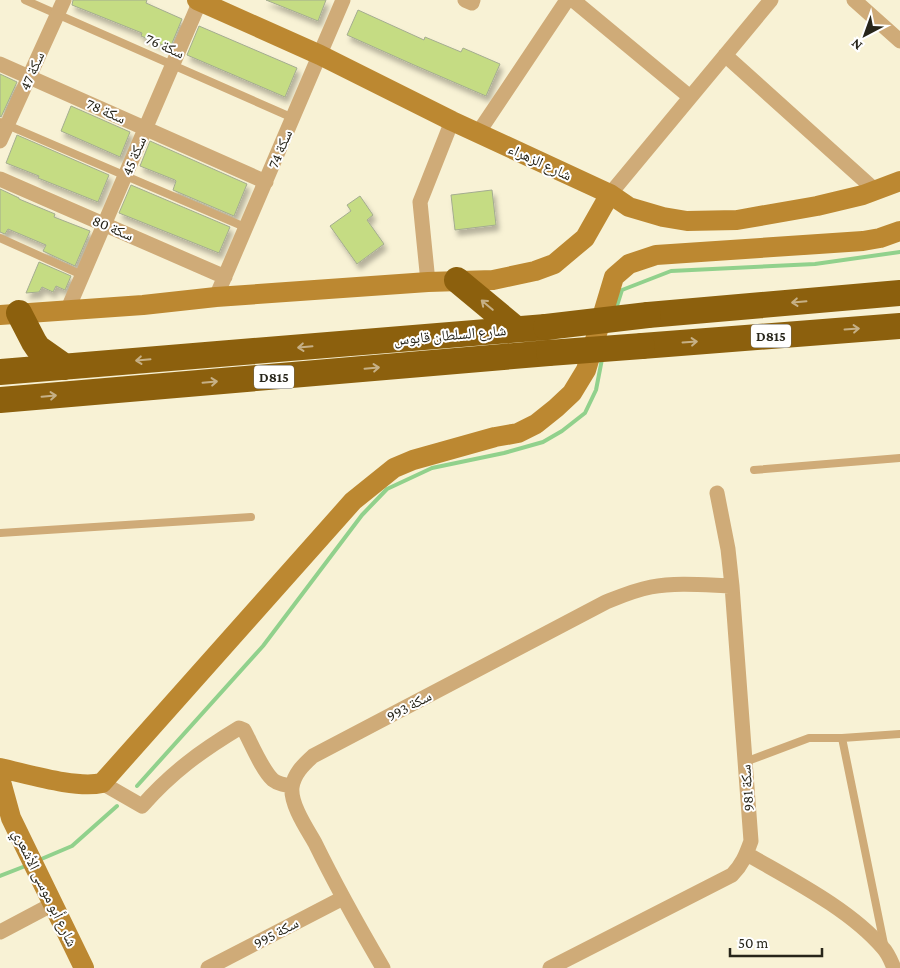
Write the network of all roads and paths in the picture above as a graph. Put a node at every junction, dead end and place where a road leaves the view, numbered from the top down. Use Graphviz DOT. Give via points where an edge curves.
graph roads {
  1 [pos="25,0"];
  2 [pos="64,0"];
  3 [pos="343,0"];
  4 [pos="567,0"];
  5 [pos="573,0"];
  6 [pos="771,0"];
  7 [pos="854,0"];
  8 [pos="199,1"];
  9 [pos="58,14"];
  10 [pos="900,41"];
  11 [pos="320,55"];
  12 [pos="725,55"];
  13 [pos="0,64"];
  14 [pos="173,65"];
  15 [pos="30,77"];
  16 [pos="690,97"];
  17 [pos="293,118"];
  18 [pos="452,121"];
  19 [pos="4,124"];
  20 [pos="146,128"];
  21 [pos="478,133"];
  22 [pos="0,141"];
  23 [pos="125,176"];
  24 [pos="0,180"];
  25 [pos="900,181"];
  26 [pos="266,182"];
  27 [pos="876,190"];
  28 [pos="610,194"];
  29 [pos="104,224"];
  30 [pos="247,228"];
  31 [pos="900,231"];
  32 [pos="0,238"];
  33 [pos="82,275"];
  34 [pos="225,277"];
  35 [pos="457,280"];
  36 [pos="428,282"];
  37 [pos="900,293"];
  38 [pos="216,297"];
  39 [pos="67,311"];
  40 [pos="9,314"];
  41 [pos="900,326"];
  42 [pos="516,329"];
  43 [pos="65,367"];
  44 [pos="0,372"];
  45 [pos="0,400"];
  46 [pos="900,458"];
  47 [pos="754,470"];
  48 [pos="717,493"];
  49 [pos="251,517"];
  50 [pos="0,534"];
  51 [pos="732,586"];
  52 [pos="900,734"];
  53 [pos="842,738"];
  54 [pos="745,762"];
  55 [pos="0,768"];
  56 [pos="0,778"];
  57 [pos="102,782"];
  58 [pos="292,786"];
  59 [pos="747,854"];
  60 [pos="50,898"];
  61 [pos="343,898"];
  62 [pos="0,932"];
  63 [pos="884,949"];
  64 [pos="84,968"];
  65 [pos="208,968"];
  66 [pos="383,968"];
  67 [pos="550,968"];
  68 [pos="894,968"];
  1 -- 9 [label="lane, سكة 76"];
  2 -- 9 [label="street, سكة 47"];
  3 -- 11 [label="street, سكة 74"];
  4 -- 21 [label="street"];
  5 -- 16 [label="street"];
  6 -- 12 [label="street"];
  7 -- 10 [label="street"];
  8 -- 11 [label="street, شارع الزهراء"];
  8 -- 14 [label="street, سكة 45"];
  9 -- 14 [label="lane, سكة 76"];
  9 -- 15 [label="street, سكة 47"];
  11 -- 17 [label="street, سكة 74"];
  11 -- 18 [label="street, شارع الزهراء"];
  12 -- 16 [label="street"];
  12 -- 27 [label="street"];
  13 -- 15 [label="street, سكة 78"];
  14 -- 17 [label="lane, سكة 76"];
  14 -- 20 [label="street, سكة 45"];
  15 -- 19 [label="street, سكة 47"];
  15 -- 20 [label="street, سكة 78"];
  16 -- 28 [label="street"];
  17 -- 26 [label="street, سكة 74"];
  18 -- 21 [label="street, شارع الزهراء"];
  18 -- 36 [label="street" via="420,202"];
  19 -- 22 [label="street, سكة 47"];
  19 -- 23 [label="lane"];
  20 -- 23 [label="street, سكة 45"];
  20 -- 26 [label="street, سكة 78"];
  21 -- 28 [label="street, شارع الزهراء"];
  23 -- 29 [label="street, سكة 45"];
  23 -- 30 [label="lane"];
  24 -- 29 [label="street, سكة 80"];
  25 -- 27 [label="street, شارع الزهراء"];
  26 -- 30 [label="street, سكة 74"];
  27 -- 28 [label="street, شارع الزهراء" via="817,206 737,220 687,221 663,218 629,207"];
  28 -- 35 [label="street" via="585,238 554,264 493,280"];
  29 -- 33 [label="street, سكة 45"];
  29 -- 34 [label="street, سكة 80"];
  30 -- 34 [label="street, سكة 74"];
  31 -- 57 [label="street" via="863,241 656,255 629,264 614,276 586,370 572,393 536,424 518,433 413,460 394,468 368,487"];
  32 -- 33 [label="lane"];
  33 -- 39 [label="street, سكة 45"];
  34 -- 38 [label="street, سكة 74"];
  35 -- 36 [label="street"];
  42 -- 35 [label="highway, one-way"];
  36 -- 38 [label="street"];
  37 -- 42 [label="highway, شارع السلطان قابوس / D815, one-way, bridge"];
  38 -- 39 [label="street"];
  39 -- 40 [label="street"];
  40 -- 43 [label="highway" via="38,348"];
  45 -- 41 [label="highway, شارع السلطان قابوس / D815, one-way, bridge"];
  42 -- 43 [label="highway, شارع السلطان قابوس / D815, one-way"];
  43 -- 44 [label="highway, شارع السلطان قابوس / D815"];
  46 -- 47 [label="lane"];
  48 -- 51 [label="street, سكة 981"];
  49 -- 50 [label="lane"];
  51 -- 54 [label="street, سكة 981"];
  51 -- 58 [label="street, سكة 993" via="680,584 651,587 606,602 313,756 297,773"];
  52 -- 53 [label="lane"];
  53 -- 54 [label="lane" via="809,738"];
  53 -- 63 [label="lane"];
  54 -- 59 [label="street, سكة 981" via="751,841"];
  55 -- 57 [label="street" via="73,783 92,785"];
  56 -- 60 [label="street, شارع أبو موسى الأشعري" via="11,818"];
  57 -- 58 [label="street" via="142,806 168,778 206,748 239,728 244,730 274,781"];
  58 -- 61 [label="street" via="295,804"];
  59 -- 63 [label="street" via="827,901 866,930"];
  59 -- 67 [label="street, سكة 981" via="732,875"];
  60 -- 62 [label="street"];
  60 -- 64 [label="street, شارع أبو موسى الأشعري"];
  61 -- 65 [label="street, سكة 995"];
  61 -- 66 [label="street"];
  63 -- 68 [label="street"];
}
